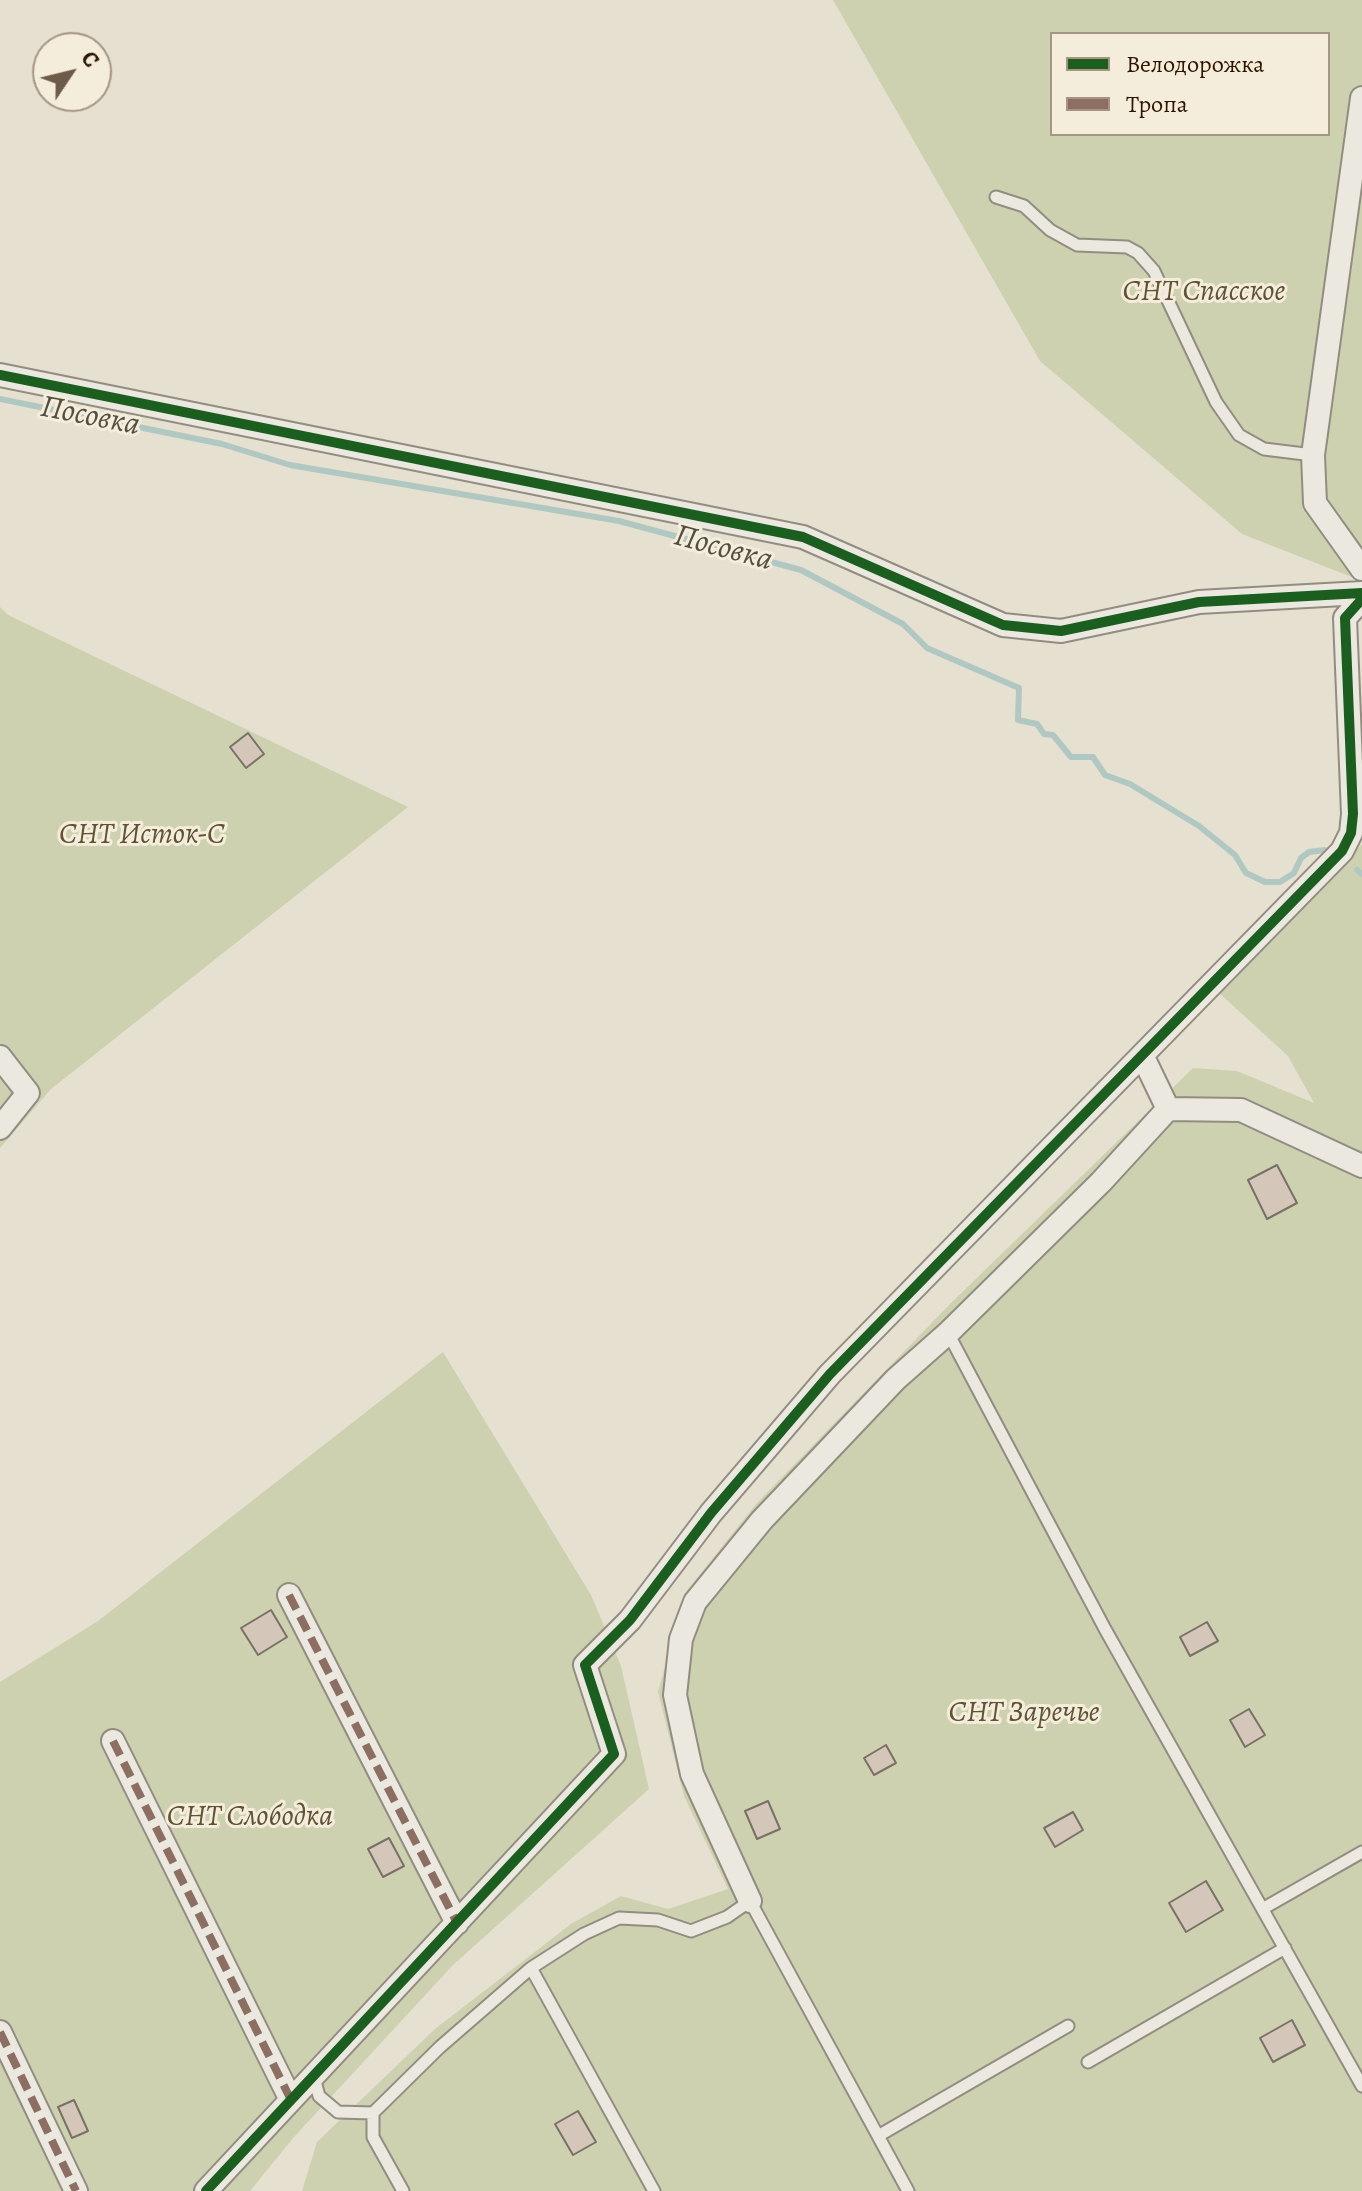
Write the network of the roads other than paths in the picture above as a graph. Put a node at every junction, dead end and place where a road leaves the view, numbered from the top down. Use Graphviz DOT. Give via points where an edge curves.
graph roads {
  1 [pos="1362,98"];
  2 [pos="996,197"];
  3 [pos="0,375"];
  4 [pos="1313,455"];
  5 [pos="1362,569"];
  6 [pos="1362,593"];
  7 [pos="1362,599"];
  8 [pos="0,1057"];
  9 [pos="1143,1057"];
  10 [pos="1168,1109"];
  11 [pos="0,1128"];
  12 [pos="1362,1166"];
  13 [pos="948,1333"];
  14 [pos="289,1595"];
  15 [pos="113,1741"];
  16 [pos="1362,1852"];
  17 [pos="750,1901"];
  18 [pos="1264,1908"];
  19 [pos="457,1923"];
  20 [pos="1285,1948"];
  21 [pos="531,1968"];
  22 [pos="1068,2026"];
  23 [pos="0,2032"];
  24 [pos="1088,2062"];
  25 [pos="313,2073"];
  26 [pos="1362,2086"];
  27 [pos="290,2098"];
  28 [pos="373,2113"];
  29 [pos="878,2136"];
  30 [pos="76,2191"];
  31 [pos="206,2191"];
  32 [pos="403,2191"];
  33 [pos="654,2191"];
  34 [pos="908,2191"];
  1 -- 4 [label="street"];
  2 -- 4 [label="lane" via="1024,206 1077,245 1127,247 1138,253 1154,271 1216,402 1239,435 1264,449"];
  3 -- 6 [label="street" via="803,537 1003,625 1061,631 1199,602"];
  4 -- 5 [label="street" via="1315,503"];
  7 -- 9 [label="street" via="1345,618 1351,833 1342,851"];
  8 -- 11 [label="street" via="28,1093"];
  9 -- 10 [label="street"];
  9 -- 19 [label="street" via="830,1374 711,1513 630,1620 585,1665 614,1754"];
  10 -- 12 [label="street" via="1241,1110"];
  10 -- 13 [label="street"];
  13 -- 17 [label="street" via="896,1379 762,1520 695,1602 681,1639 675,1695 692,1774"];
  13 -- 18 [label="lane" via="1112,1642"];
  14 -- 19 [label="street"];
  15 -- 27 [label="street"];
  16 -- 18 [label="lane"];
  17 -- 21 [label="lane" via="691,1931 658,1920 619,1918"];
  17 -- 29 [label="lane"];
  18 -- 20 [label="lane"];
  19 -- 25 [label="street"];
  20 -- 24 [label="lane"];
  20 -- 26 [label="lane"];
  21 -- 28 [label="lane"];
  21 -- 33 [label="lane"];
  22 -- 29 [label="lane"];
  23 -- 30 [label="street"];
  25 -- 27 [label="street"];
  25 -- 28 [label="lane" via="319,2096 338,2112"];
  27 -- 31 [label="street"];
  28 -- 32 [label="lane" via="373,2137"];
  29 -- 34 [label="lane"];
}
